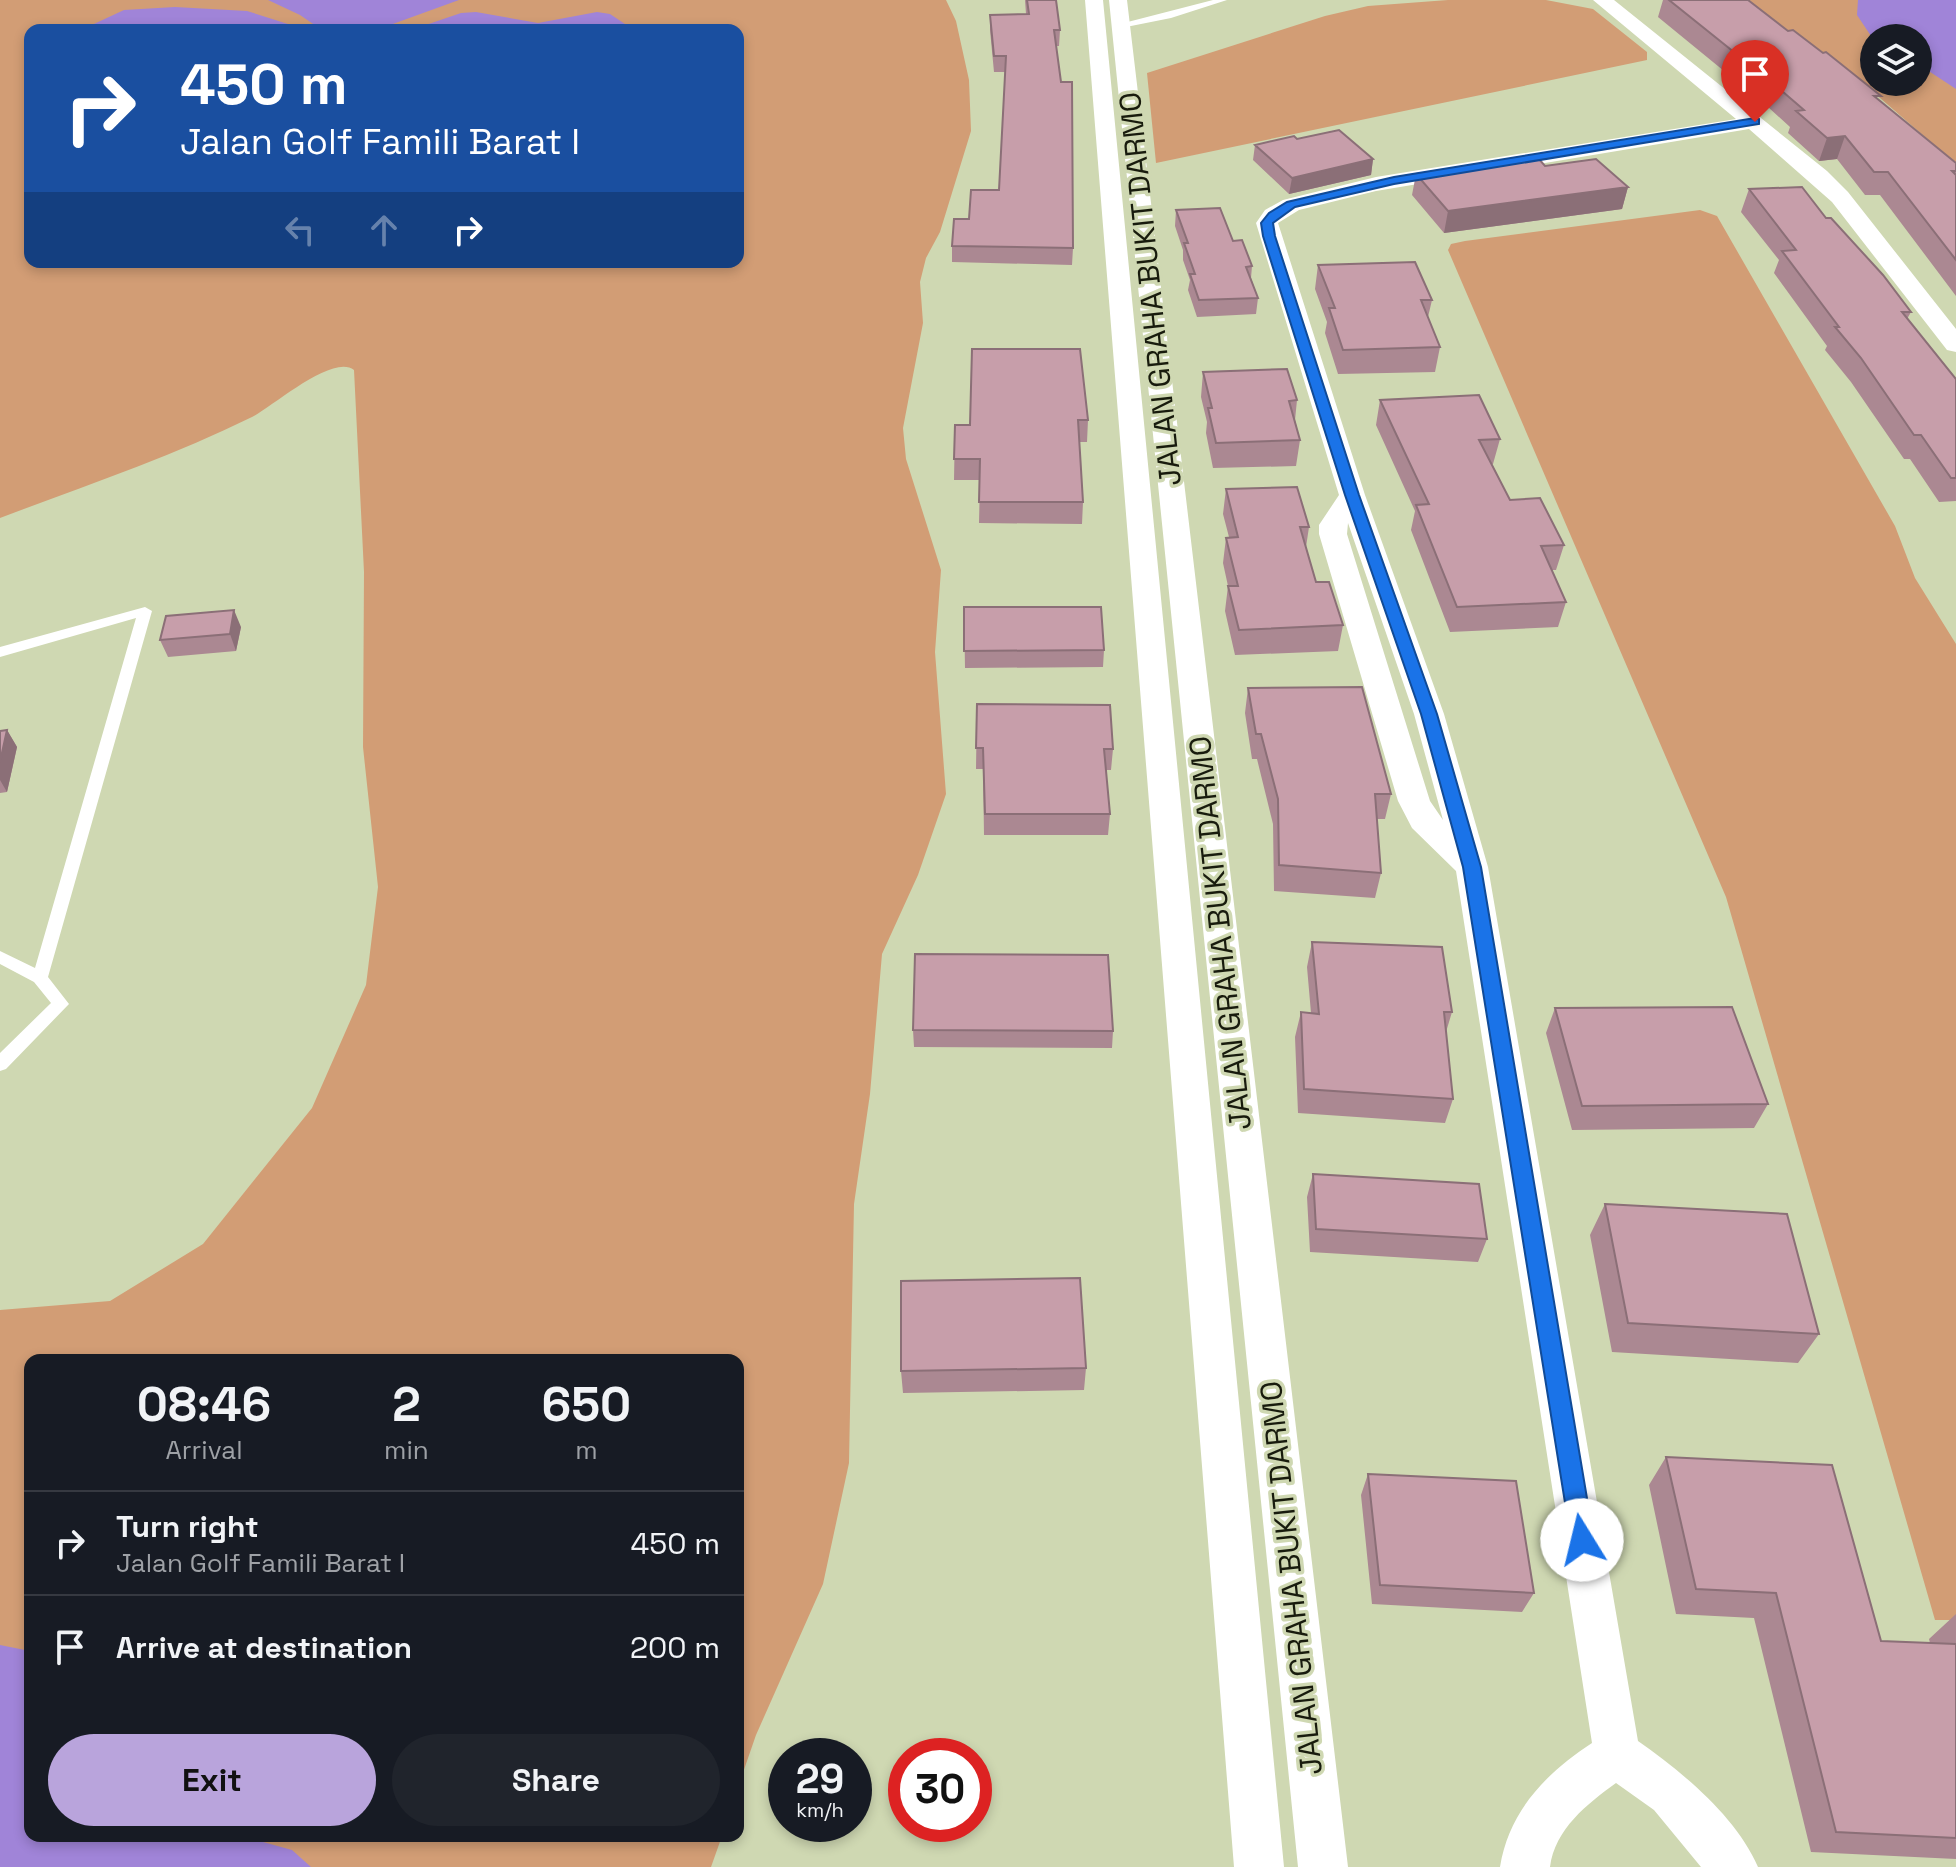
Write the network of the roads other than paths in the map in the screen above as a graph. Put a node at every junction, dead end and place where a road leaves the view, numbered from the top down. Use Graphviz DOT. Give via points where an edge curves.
graph roads {
  1 [pos="1094,0"];
  2 [pos="1223,0"];
  3 [pos="1607,2"];
  4 [pos="1119,13"];
  5 [pos="1755,122"];
  6 [pos="1956,345"];
  7 [pos="0,652"];
  8 [pos="0,957"];
  9 [pos="40,978"];
  10 [pos="0,1064"];
  11 [pos="1617,1754"];
  12 [pos="1259,1867"];
  13 [pos="1323,1867"];
  14 [pos="1525,1867"];
  15 [pos="1733,1867"];
  1 -- 12 [label="street, JALAN GRAHA BUKIT DARMO"];
  2 -- 4 [label="lane" via="1168,16"];
  3 -- 5 [label="street"];
  4 -- 13 [label="street, JALAN GRAHA BUKIT DARMO"];
  5 -- 6 [label="street" via="1840,197"];
  5 -- 11 [label="street" via="1394,181 1291,205 1267,223 1352,495 1429,714 1472,867"];
  7 -- 9 [label="lane" via="145,611"];
  8 -- 9 [label="lane"];
  9 -- 10 [label="lane" via="61,1004"];
  11 -- 14 [label="street" via="1559,1799 1535,1833"];
  11 -- 15 [label="street" via="1671,1793"];
}
